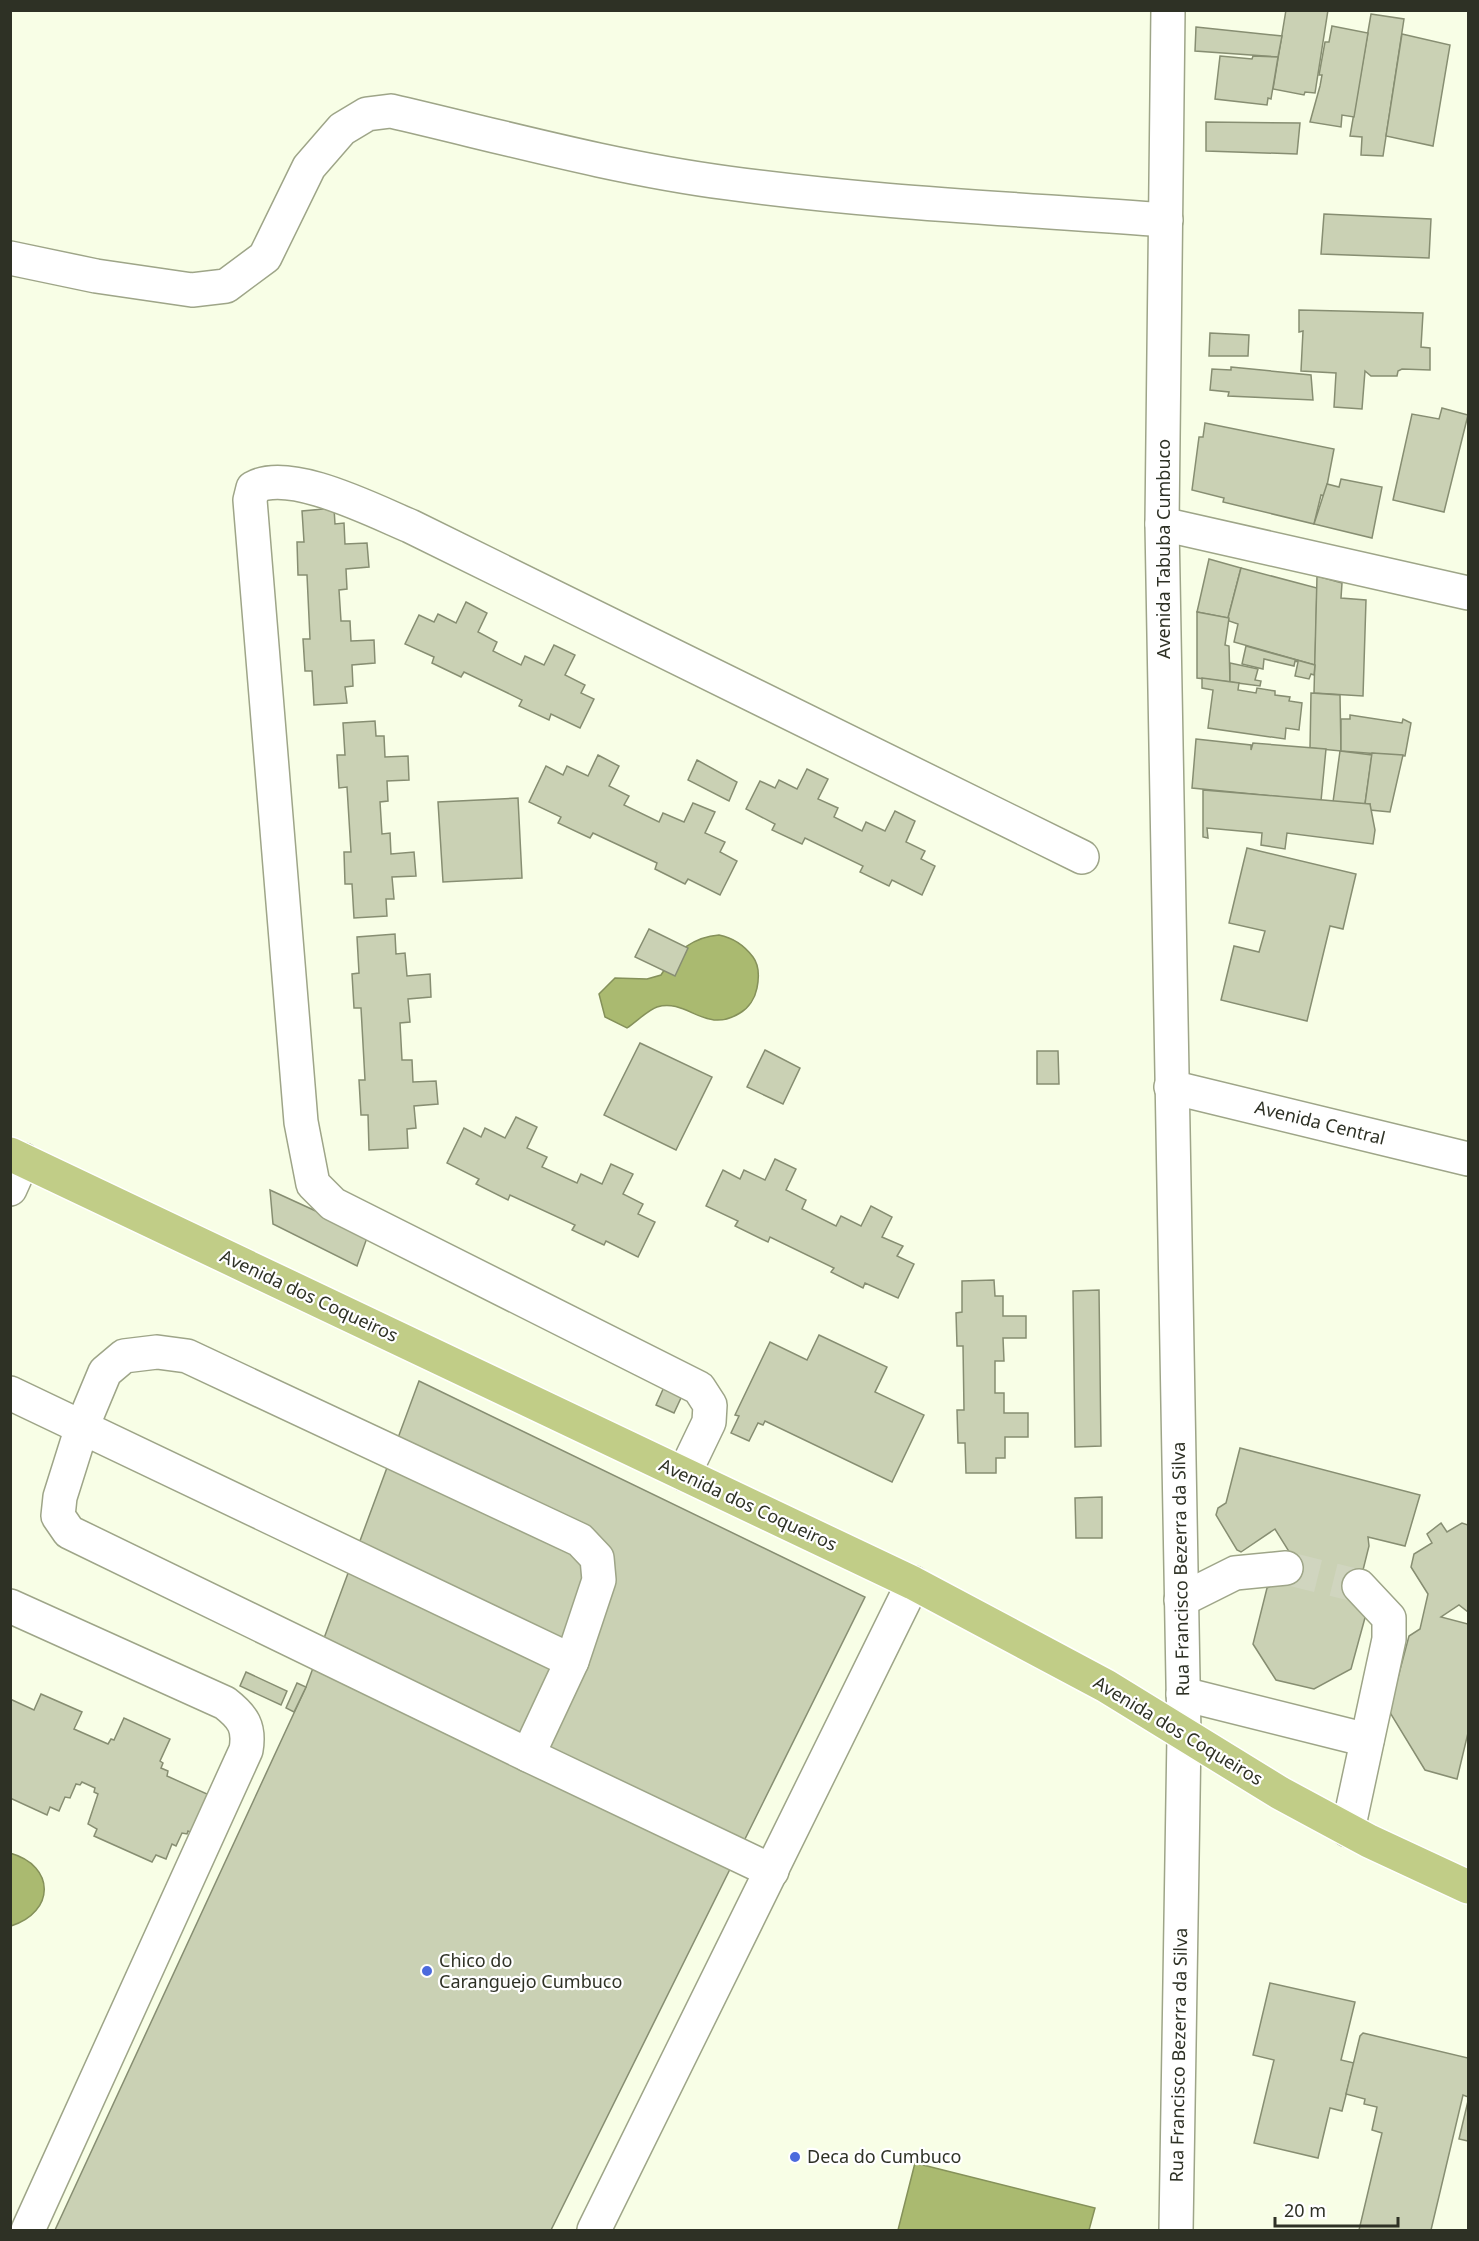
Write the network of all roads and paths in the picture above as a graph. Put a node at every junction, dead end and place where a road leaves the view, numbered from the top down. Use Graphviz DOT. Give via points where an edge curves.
graph roads {
  1 [pos="1168,10"];
  2 [pos="1166,220"];
  3 [pos="10,258"];
  4 [pos="1162,524"];
  5 [pos="1468,592"];
  6 [pos="1082,857"];
  7 [pos="1172,1087"];
  8 [pos="1468,1159"];
  9 [pos="15,1168"];
  10 [pos="10,1392"];
  11 [pos="82,1427"];
  12 [pos="684,1474"];
  13 [pos="1286,1568"];
  14 [pos="913,1583"];
  15 [pos="1359,1586"];
  16 [pos="1182,1600"];
  17 [pos="10,1606"];
  18 [pos="572,1660"];
  19 [pos="1183,1694"];
  20 [pos="1184,1736"];
  21 [pos="1367,1740"];
  22 [pos="528,1755"];
  23 [pos="1348,1830"];
  24 [pos="772,1871"];
  25 [pos="1468,1887"];
  26 [pos="28,2230"];
  27 [pos="594,2230"];
  28 [pos="1176,2230"];
  1 -- 2 [label="street, Avenida Tabuba Cumbuco"];
  2 -- 3 [label="street" via="915,204 726,183 585,157 391,111 367,114 342,129 309,167 265,257 226,286 192,290"];
  2 -- 4 [label="street, Avenida Tabuba Cumbuco"];
  4 -- 5 [label="street"];
  4 -- 7 [label="street, Avenida Tabuba Cumbuco"];
  6 -- 12 [label="street" via="410,526 339,496 288,483 261,483 253,488 250,500 300,1110 314,1184 333,1204 699,1388 710,1405 709,1422"];
  7 -- 8 [label="street, Avenida Central"];
  7 -- 16 [label="street, Rua Francisco Bezerra da Silva"];
  9 -- 12 [label="main road, Avenida dos Coqueiros"];
  10 -- 11 [label="street"];
  11 -- 18 [label="street"];
  11 -- 18 [label="street" via="105,1372 124,1356 158,1352 187,1356 580,1540 597,1558 599,1580"];
  11 -- 22 [label="street" via="60,1497 58,1516 69,1532"];
  12 -- 14 [label="main road, Avenida dos Coqueiros"];
  13 -- 16 [label="street" via="1235,1573"];
  14 -- 20 [label="main road, Avenida dos Coqueiros" via="1106,1686"];
  14 -- 24 [label="street"];
  15 -- 21 [label="street" via="1389,1618 1389,1639"];
  16 -- 19 [label="street, Rua Francisco Bezerra da Silva"];
  17 -- 26 [label="street" via="225,1703 240,1714 248,1737 246,1750"];
  18 -- 22 [label="street"];
  19 -- 20 [label="street, Rua Francisco Bezerra da Silva"];
  19 -- 21 [label="street"];
  20 -- 23 [label="main road, Avenida dos Coqueiros"];
  20 -- 28 [label="street, Rua Francisco Bezerra da Silva"];
  21 -- 23 [label="street"];
  22 -- 24 [label="street"];
  23 -- 25 [label="main road, Avenida dos Coqueiros"];
  24 -- 27 [label="street"];
}
